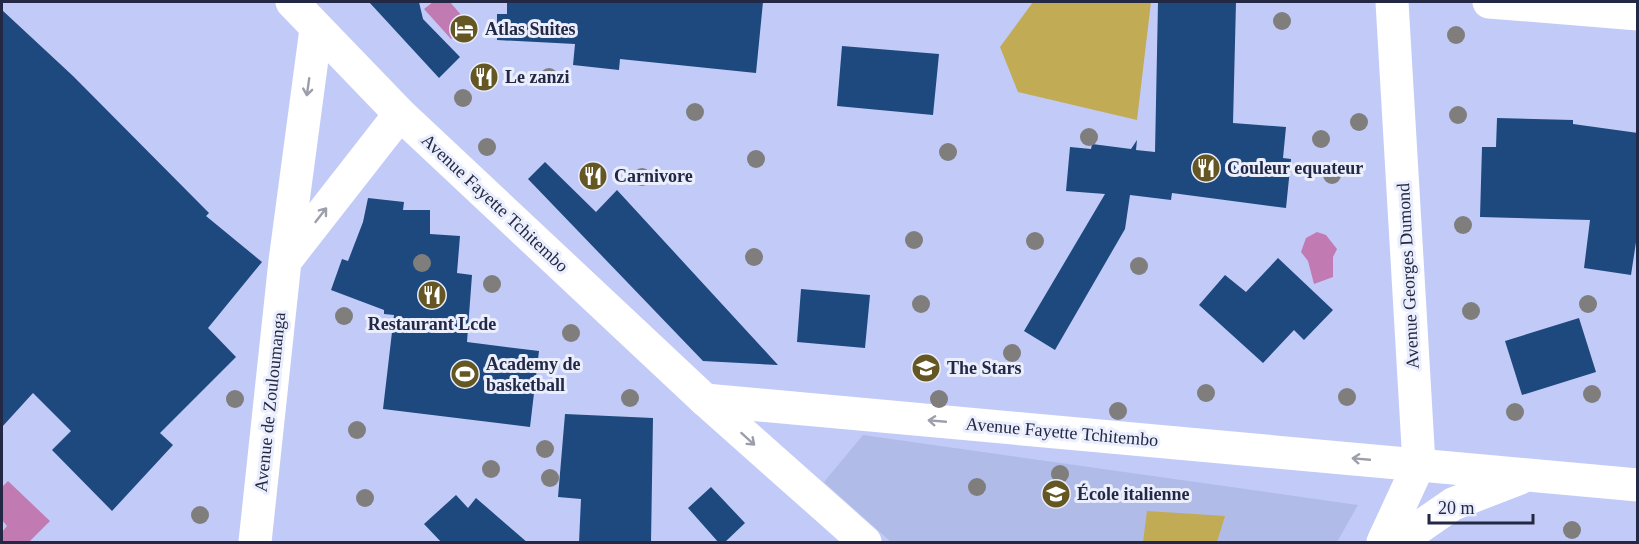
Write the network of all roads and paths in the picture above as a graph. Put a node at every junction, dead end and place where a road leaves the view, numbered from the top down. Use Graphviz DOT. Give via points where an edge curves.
graph roads {
  1 [pos="292,2"];
  2 [pos="1392,2"];
  3 [pos="1489,2"];
  4 [pos="1638,14"];
  5 [pos="316,29"];
  6 [pos="400,114"];
  7 [pos="285,261"];
  8 [pos="705,400"];
  9 [pos="1419,464"];
  10 [pos="1527,476"];
  11 [pos="1638,485"];
  12 [pos="255,543"];
  13 [pos="865,543"];
  14 [pos="1383,543"];
  15 [pos="1398,543"];
  1 -- 5 [label="street, Avenue Fayette Tchitembo"];
  2 -- 9 [label="street, Avenue Georges Dumond"];
  3 -- 4 [label="street"];
  5 -- 6 [label="street, Avenue Fayette Tchitembo"];
  5 -- 7 [label="street, Avenue de Zouloumanga, one-way"];
  7 -- 6 [label="street, one-way"];
  6 -- 8 [label="street, Avenue Fayette Tchitembo"];
  7 -- 12 [label="street, Avenue de Zouloumanga"];
  9 -- 8 [label="street, Avenue Fayette Tchitembo, one-way"];
  8 -- 13 [label="street, Avenue Fayette Tchitembo, one-way"];
  9 -- 10 [label="street, Avenue Fayette Tchitembo"];
  9 -- 14 [label="street, Avenue Georges Dumond"];
  10 -- 11 [label="street, Avenue Fayette Tchitembo"];
  10 -- 15 [label="street" via="1453,504"];
}
